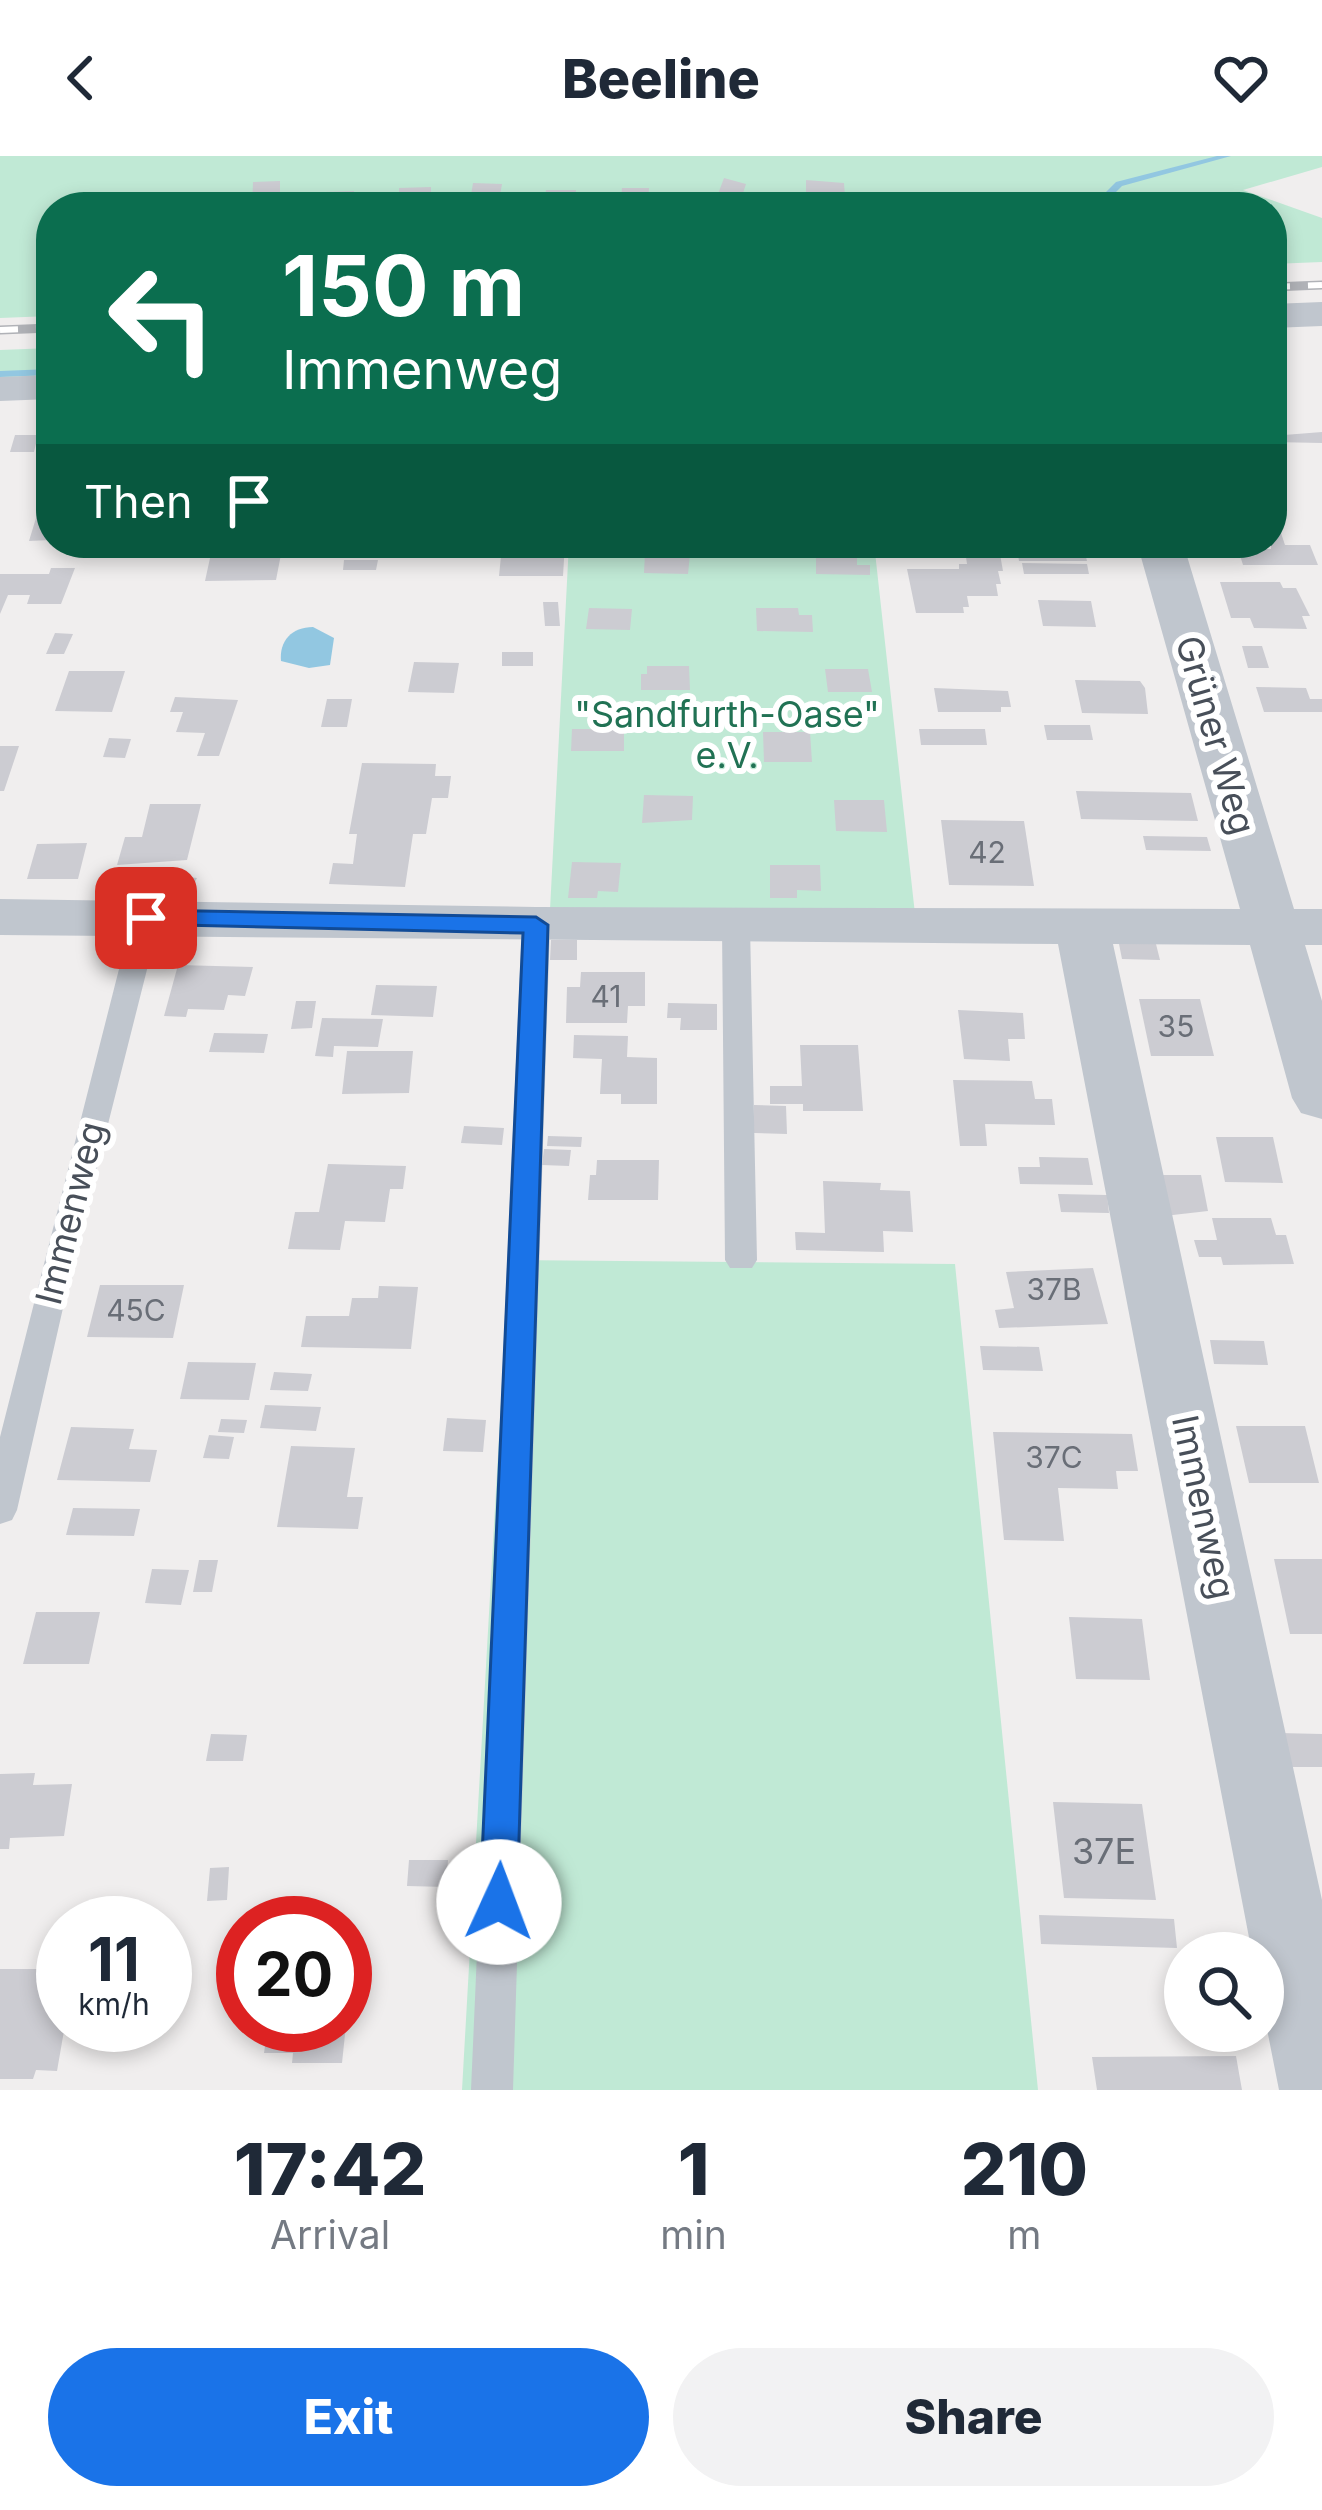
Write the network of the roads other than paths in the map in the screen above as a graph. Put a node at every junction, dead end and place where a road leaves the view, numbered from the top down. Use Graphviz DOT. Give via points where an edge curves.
graph roads {
  1 [pos="1322,314"];
  2 [pos="1287,315"];
  3 [pos="36,388"];
  4 [pos="0,389"];
  5 [pos="1165,558"];
  6 [pos="0,917"];
  7 [pos="146,918"];
  8 [pos="536,925"];
  9 [pos="736,926"];
  10 [pos="1082,926"];
  11 [pos="1297,927"];
  12 [pos="1322,1099"];
  13 [pos="741,1261"];
  14 [pos="0,1510"];
  15 [pos="492,2090"];
  16 [pos="1321,2090"];
  1 -- 2 [label="street"];
  3 -- 4 [label="street"];
  5 -- 11 [label="street, Grüner Weg"];
  6 -- 7 [label="street"];
  7 -- 8 [label="street"];
  7 -- 14 [label="lane, Immenweg"];
  8 -- 9 [label="street"];
  8 -- 15 [label="lane"];
  9 -- 10 [label="street"];
  9 -- 13 [label="lane"];
  10 -- 11 [label="street"];
  10 -- 16 [label="street, Immenweg"];
  11 -- 12 [label="street"];
}
